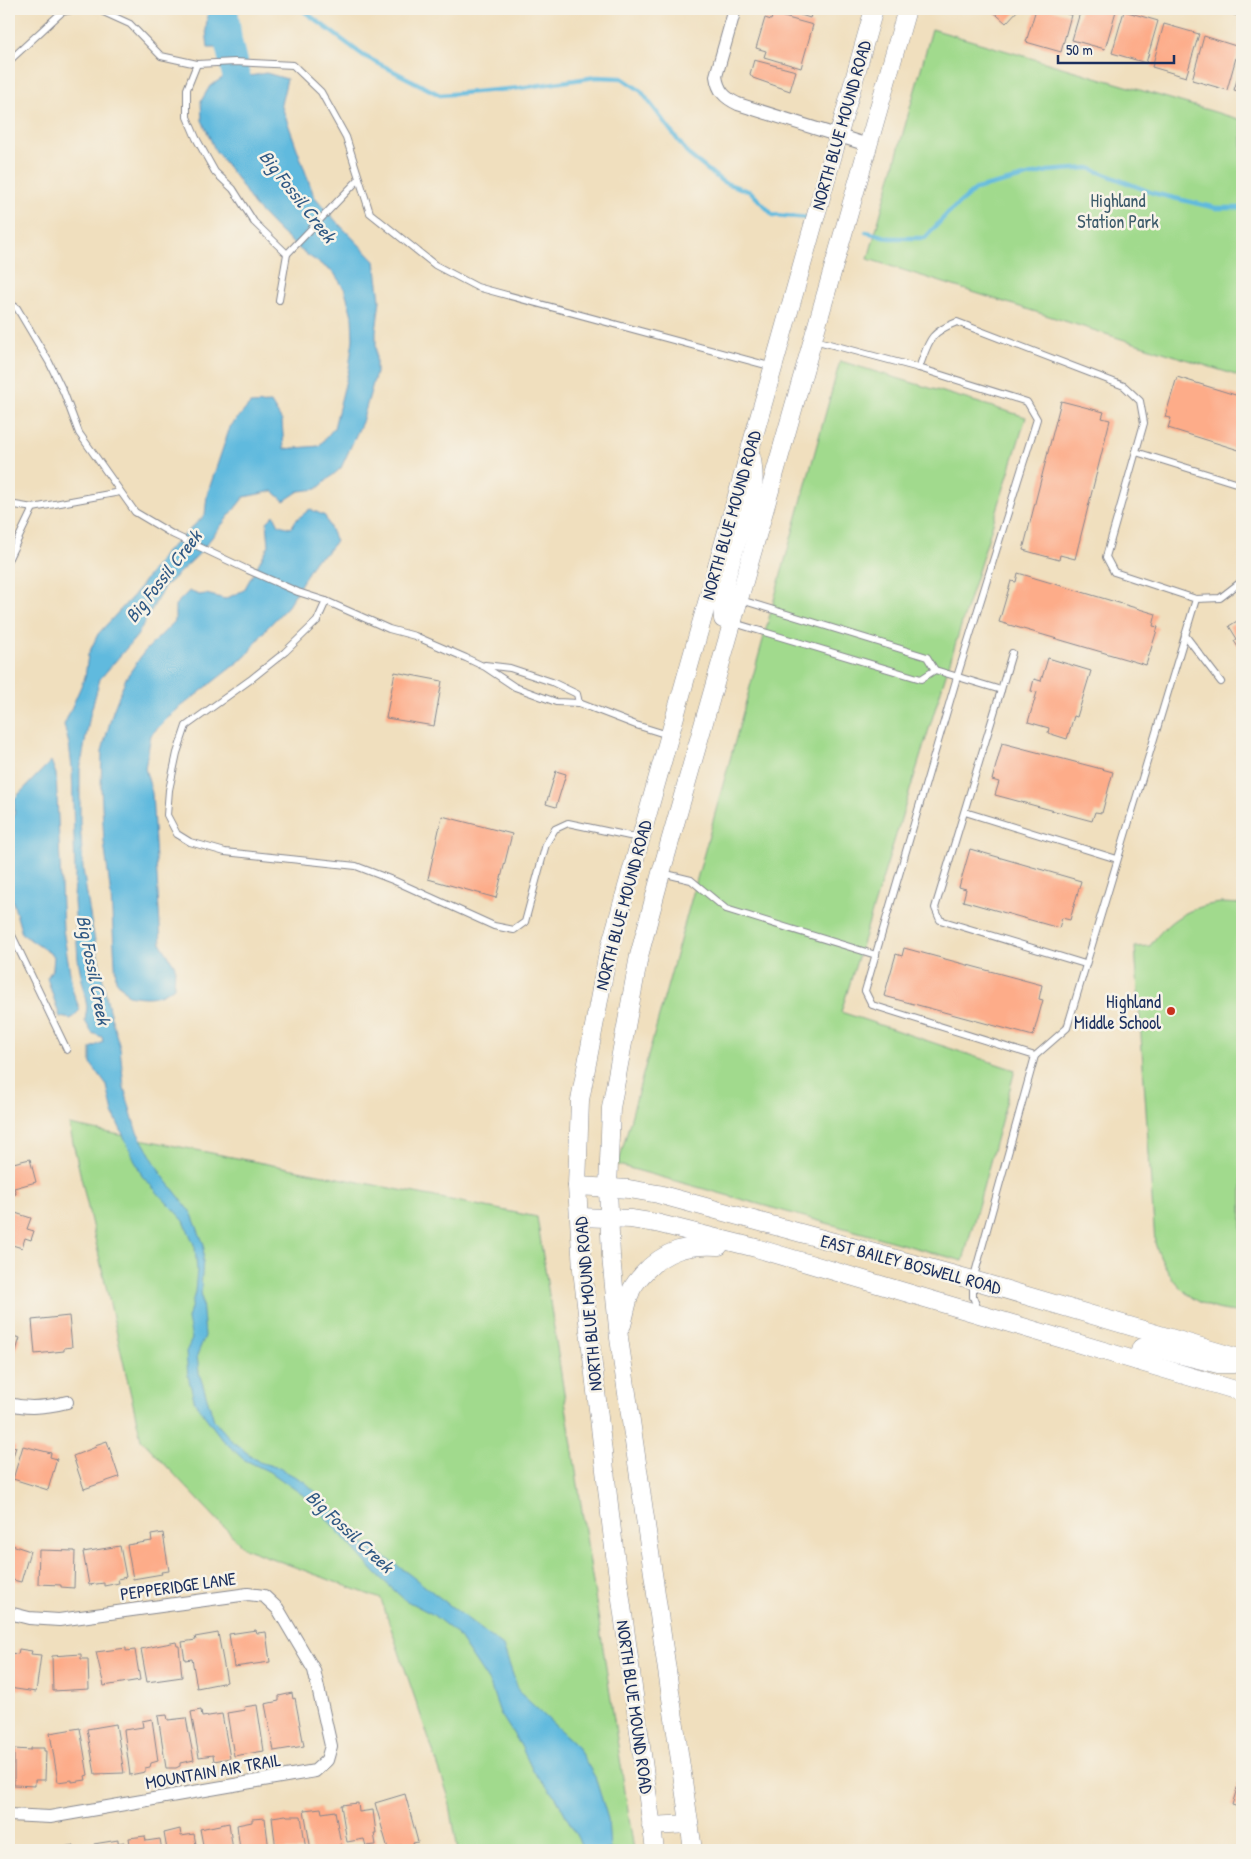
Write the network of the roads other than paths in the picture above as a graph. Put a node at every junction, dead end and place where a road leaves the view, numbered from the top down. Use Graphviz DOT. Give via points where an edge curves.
graph roads {
  1 [pos="76,9"];
  2 [pos="97,9"];
  3 [pos="735,9"];
  4 [pos="874,9"];
  5 [pos="907,9"];
  6 [pos="1237,9"];
  7 [pos="1242,10"];
  8 [pos="9,61"];
  9 [pos="197,64"];
  10 [pos="838,137"];
  11 [pos="868,145"];
  12 [pos="359,179"];
  13 [pos="287,254"];
  14 [pos="279,300"];
  15 [pos="9,303"];
  16 [pos="813,339"];
  17 [pos="773,368"];
  18 [pos="919,368"];
  19 [pos="751,446"];
  20 [pos="1136,452"];
  21 [pos="1242,485"];
  22 [pos="120,492"];
  23 [pos="9,504"];
  24 [pos="33,508"];
  25 [pos="9,558"];
  26 [pos="1242,581"];
  27 [pos="1196,598"];
  28 [pos="740,600"];
  29 [pos="326,601"];
  30 [pos="733,623"];
  31 [pos="1185,635"];
  32 [pos="1012,653"];
  33 [pos="481,665"];
  34 [pos="935,670"];
  35 [pos="958,677"];
  36 [pos="1221,682"];
  37 [pos="1001,690"];
  38 [pos="579,703"];
  39 [pos="668,735"];
  40 [pos="965,812"];
  41 [pos="640,838"];
  42 [pos="1117,859"];
  43 [pos="661,873"];
  44 [pos="9,929"];
  45 [pos="876,955"];
  46 [pos="1085,964"];
  47 [pos="67,1050"];
  48 [pos="1035,1056"];
  49 [pos="577,1186"];
  50 [pos="608,1189"];
  51 [pos="580,1217"];
  52 [pos="609,1218"];
  53 [pos="756,1248"];
  54 [pos="973,1280"];
  55 [pos="981,1315"];
  56 [pos="619,1338"];
  57 [pos="1242,1359"];
  58 [pos="1137,1361"];
  59 [pos="1242,1364"];
  60 [pos="1242,1392"];
  61 [pos="67,1402"];
  62 [pos="9,1404"];
  63 [pos="9,1613"];
  64 [pos="314,1670"];
  65 [pos="9,1816"];
  66 [pos="689,1824"];
  67 [pos="651,1826"];
  68 [pos="655,1850"];
  69 [pos="693,1850"];
  1 -- 8 [label="lane" via="62,12"];
  2 -- 9 [label="lane" via="130,24 161,56"];
  3 -- 10 [label="street" via="716,76 721,92 738,104"];
  4 -- 10 [label="main road, NORTH BLUE MOUND ROAD"];
  5 -- 11 [label="main road, NORTH BLUE MOUND ROAD"];
  6 -- 7 [label="street"];
  9 -- 12 [label="lane" via="293,65 321,92 346,137"];
  9 -- 13 [label="lane" via="187,89 187,117 196,138 215,172 233,189 254,222"];
  10 -- 11 [label="street"];
  10 -- 17 [label="main road, NORTH BLUE MOUND ROAD"];
  11 -- 16 [label="main road, NORTH BLUE MOUND ROAD"];
  12 -- 13 [label="lane"];
  12 -- 17 [label="lane" via="370,213 435,265 477,287"];
  13 -- 14 [label="lane"];
  15 -- 22 [label="lane" via="17,308 48,362 79,433"];
  16 -- 18 [label="lane"];
  16 -- 28 [label="main road, NORTH BLUE MOUND ROAD"];
  17 -- 19 [label="main road, NORTH BLUE MOUND ROAD"];
  18 -- 20 [label="lane" via="930,340 940,329 957,322 1124,386 1140,401 1144,423"];
  18 -- 35 [label="lane" via="1027,402 1037,419"];
  19 -- 30 [label="main road" via="754,485 721,605 723,619"];
  19 -- 39 [label="main road, NORTH BLUE MOUND ROAD"];
  20 -- 21 [label="lane"];
  20 -- 27 [label="lane" via="1106,557 1114,572"];
  22 -- 24 [label="lane"];
  22 -- 29 [label="lane" via="135,512 172,534 298,592"];
  23 -- 24 [label="lane"];
  24 -- 25 [label="lane"];
  26 -- 27 [label="lane" via="1220,598"];
  27 -- 31 [label="lane"];
  28 -- 30 [label="main road, NORTH BLUE MOUND ROAD"];
  28 -- 34 [label="lane" via="927,657"];
  29 -- 33 [label="lane"];
  29 -- 41 [label="lane" via="317,621 285,652 186,726 168,790 167,814 177,834 190,842 225,852 356,866 494,926 514,930 524,922 546,844 555,829 568,823"];
  30 -- 34 [label="lane" via="921,679"];
  30 -- 43 [label="main road, NORTH BLUE MOUND ROAD"];
  31 -- 36 [label="lane"];
  31 -- 42 [label="lane"];
  32 -- 37 [label="lane"];
  33 -- 38 [label="lane" via="516,687 556,702"];
  33 -- 38 [label="lane" via="510,668 552,682 577,694"];
  34 -- 35 [label="lane"];
  35 -- 37 [label="lane"];
  35 -- 45 [label="lane"];
  37 -- 40 [label="lane"];
  38 -- 39 [label="lane"];
  39 -- 41 [label="main road, NORTH BLUE MOUND ROAD"];
  40 -- 42 [label="lane"];
  40 -- 46 [label="lane" via="934,908 940,920"];
  41 -- 49 [label="main road, NORTH BLUE MOUND ROAD" via="607,958 588,1051 580,1100"];
  42 -- 46 [label="lane"];
  43 -- 45 [label="lane" via="691,880 726,909"];
  43 -- 50 [label="main road, NORTH BLUE MOUND ROAD" via="639,956 611,1108"];
  44 -- 47 [label="lane"];
  45 -- 48 [label="lane" via="865,991 872,1005"];
  46 -- 48 [label="lane" via="1067,1028"];
  48 -- 54 [label="lane"];
  49 -- 50 [label="main road, EAST BAILEY BOSWELL ROAD"];
  49 -- 51 [label="main road, NORTH BLUE MOUND ROAD"];
  50 -- 52 [label="main road, NORTH BLUE MOUND ROAD"];
  50 -- 54 [label="main road, EAST BAILEY BOSWELL ROAD" via="658,1194"];
  51 -- 52 [label="main road, EAST BAILEY BOSWELL ROAD"];
  51 -- 67 [label="main road, NORTH BLUE MOUND ROAD" via="582,1269 613,1540"];
  52 -- 53 [label="main road, EAST BAILEY BOSWELL ROAD" via="656,1223"];
  52 -- 56 [label="main road, NORTH BLUE MOUND ROAD"];
  53 -- 55 [label="main road, EAST BAILEY BOSWELL ROAD"];
  53 -- 56 [label="main road, NORTH BLUE MOUND ROAD" via="698,1245 678,1249 660,1258 631,1288"];
  54 -- 55 [label="lane" via="973,1297"];
  54 -- 57 [label="main road, EAST BAILEY BOSWELL ROAD"];
  55 -- 58 [label="main road, EAST BAILEY BOSWELL ROAD"];
  56 -- 66 [label="main road, NORTH BLUE MOUND ROAD"];
  58 -- 59 [label="main road" via="1141,1348 1149,1347 1218,1364"];
  58 -- 60 [label="main road, EAST BAILEY BOSWELL ROAD"];
  61 -- 62 [label="street" via="34,1408"];
  63 -- 64 [label="street, PEPPERIDGE LANE" via="59,1620 248,1594 264,1596 278,1608"];
  64 -- 65 [label="street, MOUNTAIN AIR TRAIL" via="331,1746 327,1760 315,1771 50,1817"];
  66 -- 67 [label="main road"];
  66 -- 69 [label="main road, NORTH BLUE MOUND ROAD"];
  67 -- 68 [label="main road, NORTH BLUE MOUND ROAD"];
}
